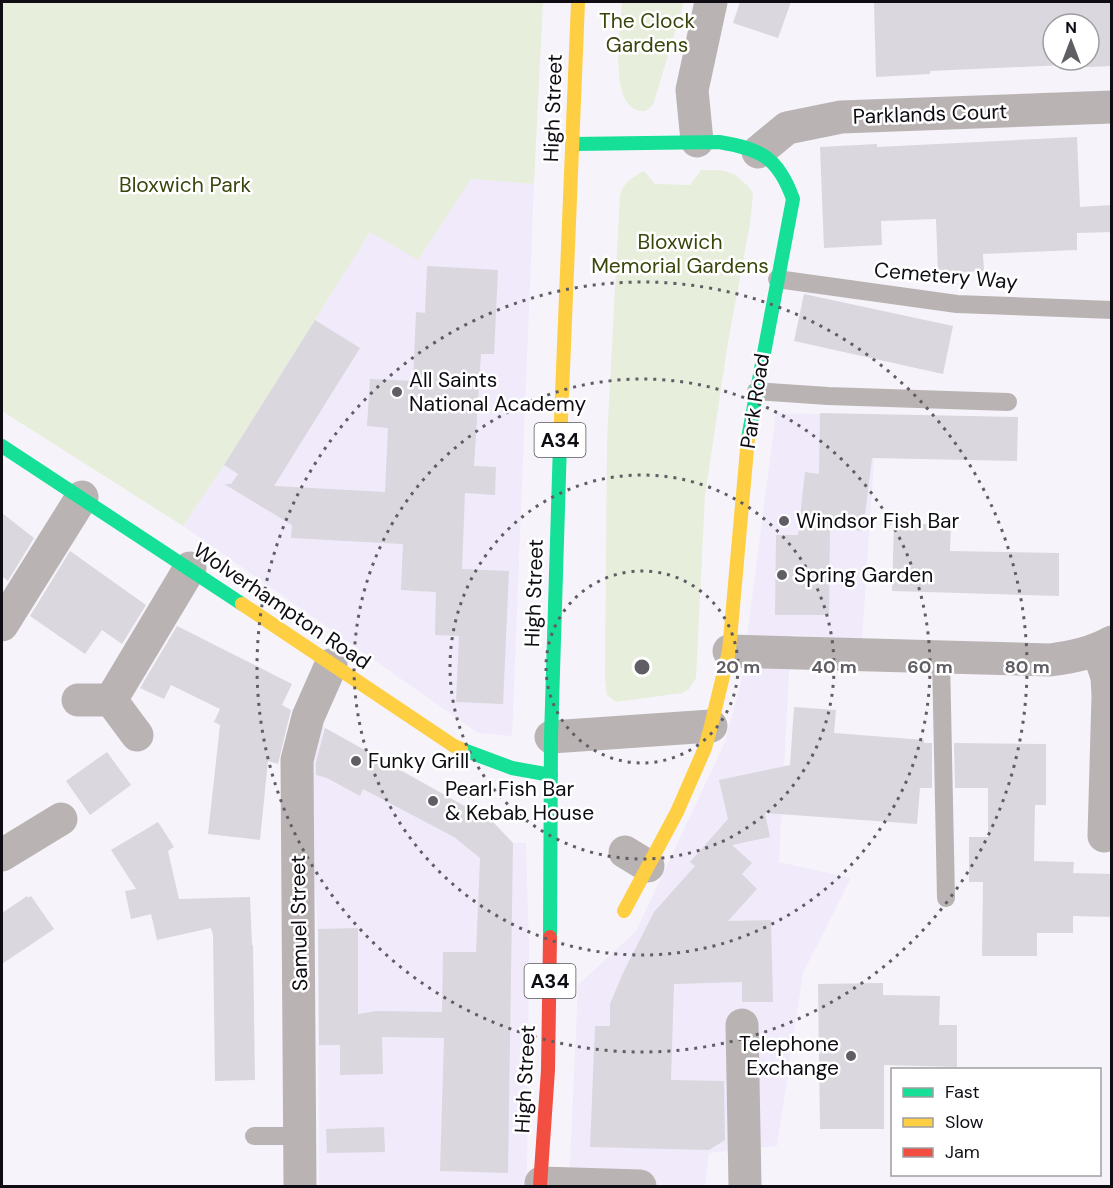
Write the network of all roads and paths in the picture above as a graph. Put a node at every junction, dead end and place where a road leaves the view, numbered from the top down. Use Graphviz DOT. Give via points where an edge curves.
graph roads {
  1 [pos="578,2"];
  2 [pos="711,2"];
  3 [pos="1112,107"];
  4 [pos="697,141"];
  5 [pos="573,144"];
  6 [pos="758,152"];
  7 [pos="777,279"];
  8 [pos="1112,310"];
  9 [pos="756,391"];
  10 [pos="1008,402"];
  11 [pos="2,446"];
  12 [pos="82,496"];
  13 [pos="190,568"];
  14 [pos="2,625"];
  15 [pos="1105,646"];
  16 [pos="729,651"];
  17 [pos="941,658"];
  18 [pos="331,665"];
  19 [pos="78,700"];
  20 [pos="111,700"];
  21 [pos="711,726"];
  22 [pos="137,735"];
  23 [pos="551,737"];
  24 [pos="551,775"];
  25 [pos="61,819"];
  26 [pos="1104,836"];
  27 [pos="2,855"];
  28 [pos="946,898"];
  29 [pos="624,911"];
  30 [pos="742,1025"];
  31 [pos="254,1136"];
  32 [pos="301,1136"];
  33 [pos="541,1185"];
  34 [pos="300,1186"];
  35 [pos="640,1186"];
  36 [pos="745,1186"];
  1 -- 5 [label="main road, High Street / A34"];
  2 -- 4 [label="street" via="692,90"];
  3 -- 6 [label="street, Parklands Court" via="841,117 787,129"];
  4 -- 5 [label="main road, Park Road"];
  4 -- 6 [label="main road, Park Road" via="731,143"];
  5 -- 23 [label="main road, High Street / A34"];
  6 -- 7 [label="main road, Park Road" via="780,170 793,199"];
  7 -- 8 [label="lane, Cemetery Way" via="957,304"];
  7 -- 9 [label="main road, Park Road"];
  9 -- 10 [label="lane"];
  9 -- 16 [label="main road, Park Road" via="747,441"];
  11 -- 12 [label="main road, Wolverhampton Road"];
  12 -- 13 [label="main road, Wolverhampton Road"];
  12 -- 14 [label="street"];
  13 -- 18 [label="main road, Wolverhampton Road"];
  13 -- 20 [label="street"];
  15 -- 17 [label="street" via="1079,656 1050,660"];
  15 -- 26 [label="street" via="1108,696"];
  16 -- 17 [label="street"];
  16 -- 21 [label="main road, Park Road"];
  17 -- 28 [label="lane"];
  18 -- 24 [label="main road, Wolverhampton Road" via="454,746 512,768"];
  18 -- 32 [label="street, Samuel Street" via="308,717 297,760"];
  19 -- 20 [label="street"];
  20 -- 22 [label="street"];
  21 -- 23 [label="street"];
  21 -- 29 [label="main road, Park Road" via="694,776 637,859"];
  23 -- 24 [label="main road, High Street / A34"];
  24 -- 33 [label="main road, High Street / A34" via="548,1070"];
  25 -- 27 [label="street"];
  30 -- 36 [label="street"];
  31 -- 32 [label="lane"];
  32 -- 34 [label="street, Samuel Street"];
  33 -- 35 [label="street"];
}
